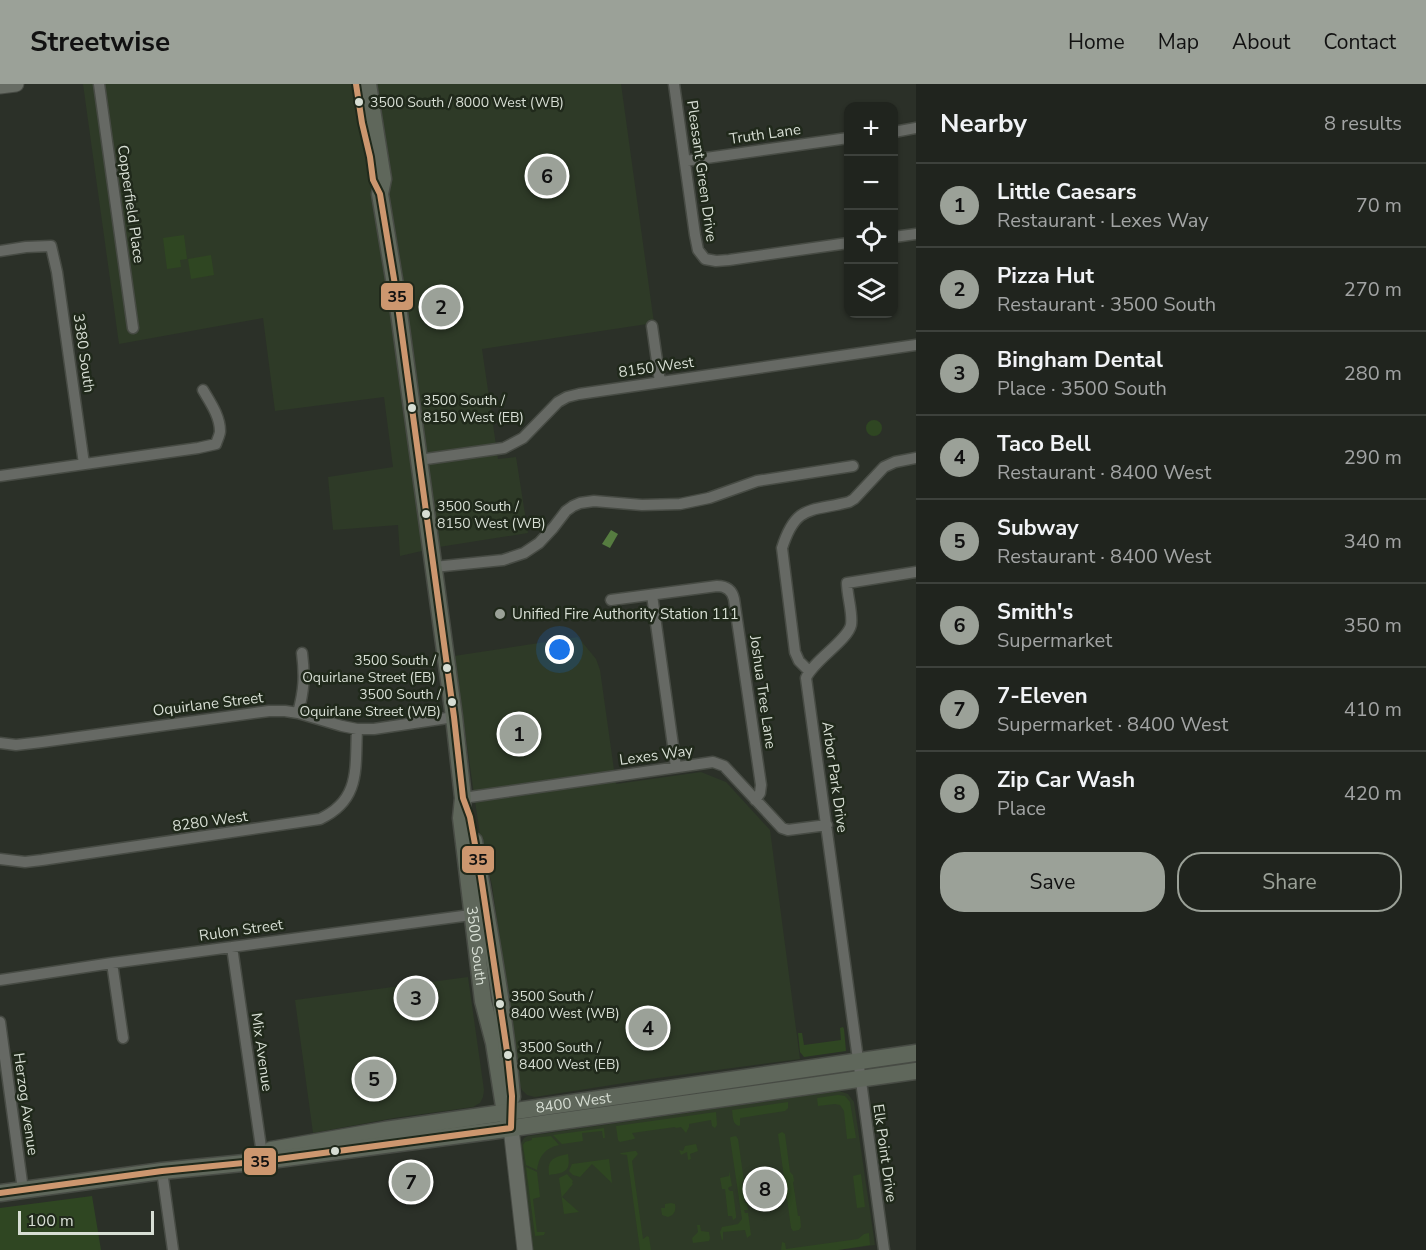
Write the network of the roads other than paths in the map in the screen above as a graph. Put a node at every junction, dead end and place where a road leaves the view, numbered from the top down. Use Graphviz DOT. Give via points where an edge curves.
graph roads {
  1 [pos="16,84"];
  2 [pos="99,84"];
  3 [pos="356,84"];
  4 [pos="368,84"];
  5 [pos="674,84"];
  6 [pos="0,86"];
  7 [pos="916,128"];
  8 [pos="898,131"];
  9 [pos="844,139"];
  10 [pos="685,161"];
  11 [pos="380,194"];
  12 [pos="916,234"];
  13 [pos="898,236"];
  14 [pos="844,244"];
  15 [pos="0,251"];
  16 [pos="652,326"];
  17 [pos="133,328"];
  18 [pos="916,345"];
  19 [pos="660,382"];
  20 [pos="203,390"];
  21 [pos="916,458"];
  22 [pos="419,459"];
  23 [pos="84,464"];
  24 [pos="853,466"];
  25 [pos="0,476"];
  26 [pos="434,567"];
  27 [pos="916,572"];
  28 [pos="652,594"];
  29 [pos="611,600"];
  30 [pos="302,654"];
  31 [pos="809,671"];
  32 [pos="298,713"];
  33 [pos="454,717"];
  34 [pos="357,729"];
  35 [pos="0,743"];
  36 [pos="676,767"];
  37 [pos="463,798"];
  38 [pos="755,800"];
  39 [pos="827,825"];
  40 [pos="0,859"];
  41 [pos="479,914"];
  42 [pos="232,947"];
  43 [pos="112,963"];
  44 [pos="0,980"];
  45 [pos="0,1022"];
  46 [pos="123,1038"];
  47 [pos="916,1053"];
  48 [pos="858,1061"];
  49 [pos="916,1071"];
  50 [pos="860,1079"];
  51 [pos="510,1117"];
  52 [pos="262,1156"];
  53 [pos="162,1171"];
  54 [pos="23,1190"];
  55 [pos="0,1193"];
  56 [pos="173,1250"];
  57 [pos="525,1250"];
  58 [pos="884,1250"];
  1 -- 6 [label="street"];
  2 -- 17 [label="street, Copperfield Place"];
  3 -- 11 [label="main road, 3500 South" via="373,180"];
  4 -- 11 [label="main road, 3500 South" via="382,179"];
  5 -- 10 [label="street, Pleasant Green Drive"];
  7 -- 8 [label="street"];
  9 -- 10 [label="street, Truth Lane"];
  10 -- 14 [label="street, Pleasant Green Drive" via="698,250 705,259 729,260"];
  11 -- 22 [label="main road, 3500 South"];
  12 -- 13 [label="street"];
  15 -- 23 [label="street, 3380 South" via="51,246"];
  16 -- 19 [label="street"];
  18 -- 19 [label="street, 8150 West"];
  19 -- 22 [label="street, 8150 West" via="567,397 551,408 524,438 504,448"];
  20 -- 23 [label="street" via="220,432 216,444"];
  21 -- 31 [label="street" via="884,467 854,499 808,511 787,532 782,548 795,652"];
  22 -- 26 [label="main road, 3500 South"];
  23 -- 25 [label="street"];
  24 -- 26 [label="street" via="757,481 680,504 580,503 566,511 524,553 503,560"];
  26 -- 33 [label="main road, 3500 South"];
  27 -- 31 [label="street" via="847,583 849,631"];
  28 -- 29 [label="street"];
  28 -- 36 [label="street"];
  28 -- 38 [label="street, Joshua Tree Lane" via="721,586 729,589 734,599 761,785"];
  30 -- 32 [label="street" via="305,677"];
  31 -- 39 [label="street, Arbor Park Drive" via="806,681"];
  32 -- 34 [label="street, Oquirlane Street"];
  32 -- 35 [label="street, Oquirlane Street" via="269,711 42,742"];
  33 -- 34 [label="street, Oquirlane Street"];
  33 -- 37 [label="main road, 3500 South"];
  34 -- 40 [label="street, 8280 West" via="354,780 349,794 341,806 320,819 42,860"];
  36 -- 37 [label="street, Lexes Way"];
  36 -- 38 [label="street, Lexes Way" via="721,764"];
  37 -- 41 [label="main road, 3500 South" via="461,818"];
  38 -- 39 [label="street, Lexes Way" via="785,830"];
  39 -- 48 [label="street, Arbor Park Drive"];
  41 -- 42 [label="street, Rulon Street"];
  41 -- 51 [label="main road, 3500 South" via="508,1058"];
  42 -- 43 [label="street, Rulon Street"];
  42 -- 52 [label="street, Mix Avenue"];
  43 -- 44 [label="street, Rulon Street"];
  43 -- 46 [label="street"];
  45 -- 54 [label="street, Herzog Avenue"];
  47 -- 48 [label="main road, 8400 West"];
  48 -- 50 [label="street, Elk Point Drive"];
  48 -- 51 [label="main road, 8400 West"];
  49 -- 50 [label="main road, 8400 West"];
  50 -- 51 [label="main road, 8400 West"];
  50 -- 58 [label="street, Elk Point Drive"];
  51 -- 52 [label="main road, 8400 West"];
  51 -- 57 [label="street, 3500 South"];
  52 -- 53 [label="main road, 8400 West"];
  53 -- 54 [label="main road, 8400 West"];
  53 -- 56 [label="street"];
  54 -- 55 [label="main road, 8400 West"];
}
